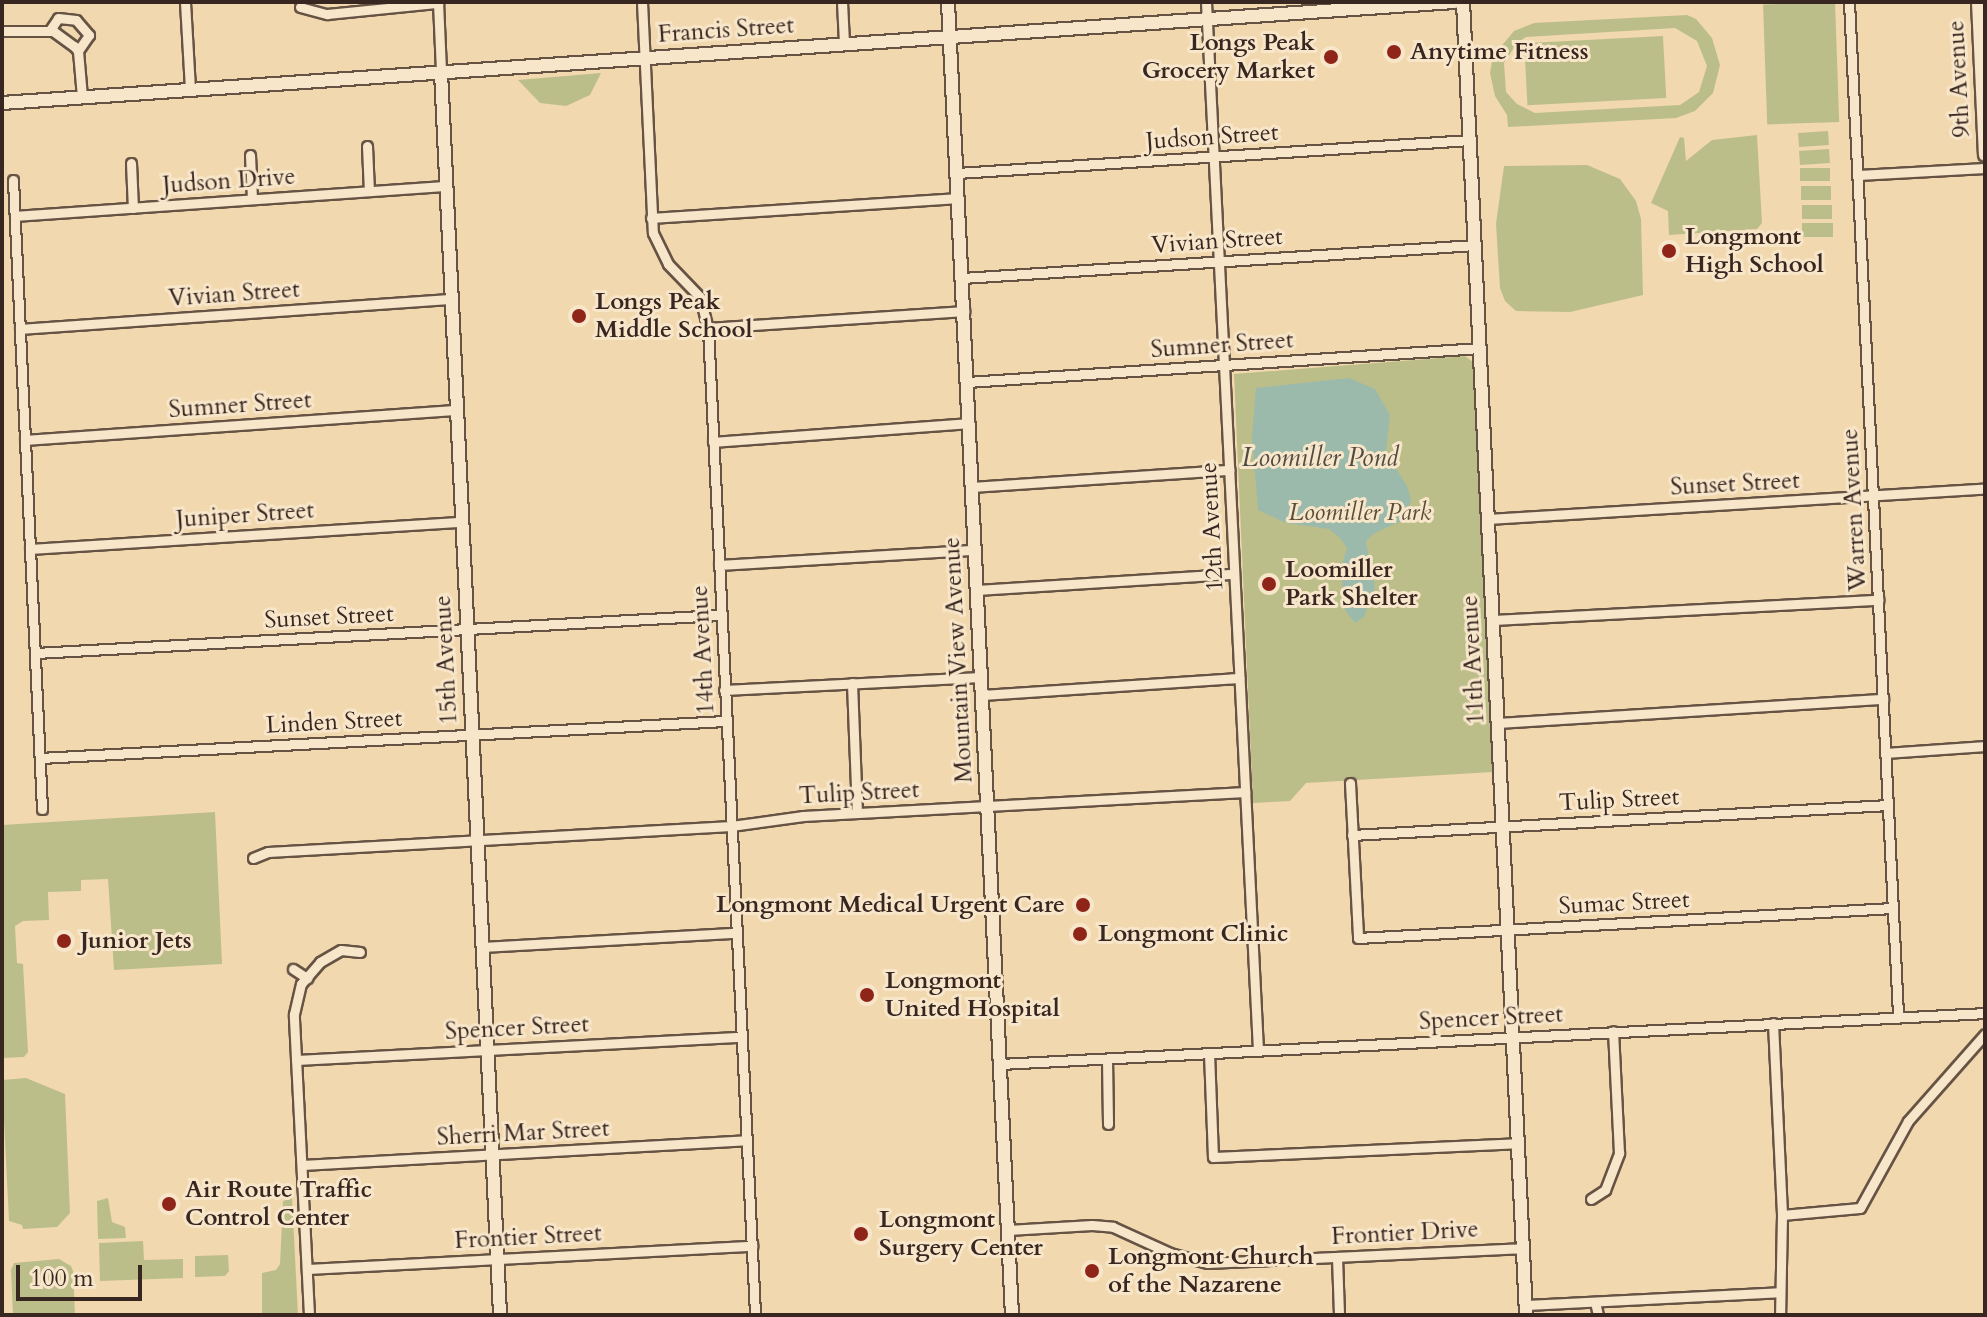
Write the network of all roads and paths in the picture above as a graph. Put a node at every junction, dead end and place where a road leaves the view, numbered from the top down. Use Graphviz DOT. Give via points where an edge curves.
graph roads {
  1 [pos="185,2"];
  2 [pos="642,2"];
  3 [pos="842,2"];
  4 [pos="948,2"];
  5 [pos="1206,2"];
  6 [pos="1454,2"];
  7 [pos="1463,2"];
  8 [pos="1849,2"];
  9 [pos="1978,2"];
  10 [pos="438,3"];
  11 [pos="300,7"];
  12 [pos="1207,18"];
  13 [pos="50,30"];
  14 [pos="2,31"];
  15 [pos="950,36"];
  16 [pos="844,43"];
  17 [pos="78,51"];
  18 [pos="643,58"];
  19 [pos="441,72"];
  20 [pos="190,90"];
  21 [pos="82,97"];
  22 [pos="2,103"];
  23 [pos="1984,108"];
  24 [pos="1470,140"];
  25 [pos="367,146"];
  26 [pos="250,155"];
  27 [pos="1985,155"];
  28 [pos="1214,157"];
  29 [pos="131,163"];
  30 [pos="1985,168"];
  31 [pos="957,173"];
  32 [pos="1858,175"];
  33 [pos="13,180"];
  34 [pos="447,186"];
  35 [pos="369,191"];
  36 [pos="958,198"];
  37 [pos="252,199"];
  38 [pos="133,208"];
  39 [pos="15,216"];
  40 [pos="651,218"];
  41 [pos="1475,245"];
  42 [pos="1219,261"];
  43 [pos="962,278"];
  44 [pos="452,299"];
  45 [pos="964,311"];
  46 [pos="708,328"];
  47 [pos="20,329"];
  48 [pos="1480,348"];
  49 [pos="1224,365"];
  50 [pos="967,382"];
  51 [pos="457,410"];
  52 [pos="969,423"];
  53 [pos="25,440"];
  54 [pos="713,442"];
  55 [pos="1229,470"];
  56 [pos="972,487"];
  57 [pos="1985,489"];
  58 [pos="1873,496"];
  59 [pos="1488,519"];
  60 [pos="461,522"];
  61 [pos="30,549"];
  62 [pos="975,550"];
  63 [pos="719,565"];
  64 [pos="1234,574"];
  65 [pos="977,590"];
  66 [pos="1878,600"];
  67 [pos="720,615"];
  68 [pos="1493,620"];
  69 [pos="466,630"];
  70 [pos="36,653"];
  71 [pos="981,677"];
  72 [pos="1239,678"];
  73 [pos="852,683"];
  74 [pos="724,690"];
  75 [pos="982,695"];
  76 [pos="1883,699"];
  77 [pos="726,721"];
  78 [pos="1498,723"];
  79 [pos="471,734"];
  80 [pos="1985,746"];
  81 [pos="1886,753"];
  82 [pos="40,758"];
  83 [pos="1350,783"];
  84 [pos="1245,792"];
  85 [pos="1888,805"];
  86 [pos="987,807"];
  87 [pos="42,809"];
  88 [pos="857,813"];
  89 [pos="731,826"];
  90 [pos="1503,827"];
  91 [pos="1352,835"];
  92 [pos="477,840"];
  93 [pos="253,858"];
  94 [pos="1893,908"];
  95 [pos="1508,930"];
  96 [pos="736,933"];
  97 [pos="482,947"];
  98 [pos="360,952"];
  99 [pos="293,969"];
  100 [pos="307,978"];
  101 [pos="1985,1013"];
  102 [pos="1898,1016"];
  103 [pos="1773,1023"];
  104 [pos="1613,1031"];
  105 [pos="1985,1034"];
  106 [pos="741,1037"];
  107 [pos="1513,1037"];
  108 [pos="487,1050"];
  109 [pos="1258,1050"];
  110 [pos="1209,1053"];
  111 [pos="1107,1059"];
  112 [pos="296,1060"];
  113 [pos="1000,1064"];
  114 [pos="1108,1124"];
  115 [pos="746,1140"];
  116 [pos="1518,1143"];
  117 [pos="493,1154"];
  118 [pos="302,1165"];
  119 [pos="1591,1199"];
  120 [pos="1782,1215"];
  121 [pos="1008,1230"];
  122 [pos="752,1246"];
  123 [pos="1523,1248"];
  124 [pos="1337,1257"];
  125 [pos="497,1259"];
  126 [pos="307,1269"];
  127 [pos="1780,1292"];
  128 [pos="1595,1302"];
  129 [pos="1526,1310"];
  130 [pos="309,1315"];
  131 [pos="500,1315"];
  132 [pos="755,1315"];
  133 [pos="1012,1315"];
  134 [pos="1339,1315"];
  135 [pos="1598,1315"];
  136 [pos="1780,1315"];
  1 -- 20 [label="street"];
  2 -- 18 [label="street, 14th Avenue"];
  3 -- 16 [label="street"];
  4 -- 15 [label="street, Mountain View Avenue"];
  5 -- 12 [label="street, 12th Avenue"];
  6 -- 12 [label="street, Francis Street"];
  7 -- 24 [label="street, 11th Avenue"];
  8 -- 32 [label="street, Warren Avenue"];
  9 -- 23 [label="street, 9th Avenue"];
  10 -- 11 [label="street" via="327,14"];
  10 -- 19 [label="street, 15th Avenue"];
  12 -- 15 [label="street, Francis Street"];
  12 -- 28 [label="street, 12th Avenue"];
  13 -- 14 [label="street"];
  13 -- 17 [label="street"];
  13 -- 17 [label="street" via="58,18 76,20 89,35"];
  15 -- 16 [label="street, Francis Street"];
  15 -- 31 [label="street, Mountain View Avenue"];
  16 -- 18 [label="street, Francis Street"];
  17 -- 21 [label="street"];
  18 -- 19 [label="street, Francis Street"];
  18 -- 40 [label="street, 14th Avenue"];
  19 -- 20 [label="street, Francis Street"];
  19 -- 34 [label="street, 15th Avenue"];
  20 -- 21 [label="street, Francis Street"];
  21 -- 22 [label="street, Francis Street"];
  23 -- 27 [label="street, 9th Avenue"];
  24 -- 28 [label="street, Judson Street"];
  24 -- 41 [label="street, 11th Avenue"];
  25 -- 35 [label="street"];
  26 -- 37 [label="street"];
  28 -- 31 [label="street, Judson Street"];
  28 -- 42 [label="street, 12th Avenue"];
  29 -- 38 [label="street"];
  30 -- 32 [label="street"];
  31 -- 36 [label="street, Mountain View Avenue"];
  32 -- 58 [label="street, Warren Avenue"];
  33 -- 39 [label="street"];
  34 -- 35 [label="street, Judson Drive"];
  34 -- 44 [label="street, 15th Avenue"];
  35 -- 37 [label="street, Judson Drive"];
  36 -- 40 [label="street"];
  36 -- 43 [label="street, Mountain View Avenue"];
  37 -- 38 [label="street, Judson Drive"];
  38 -- 39 [label="street, Judson Drive"];
  39 -- 47 [label="street"];
  40 -- 46 [label="street, 14th Avenue" via="659,250 700,297"];
  41 -- 42 [label="street, Vivian Street"];
  41 -- 48 [label="street, 11th Avenue"];
  42 -- 43 [label="street, Vivian Street"];
  42 -- 49 [label="street, 12th Avenue"];
  43 -- 45 [label="street, Mountain View Avenue"];
  44 -- 47 [label="street, Vivian Street"];
  44 -- 51 [label="street, 15th Avenue"];
  45 -- 46 [label="street"];
  45 -- 50 [label="street, Mountain View Avenue"];
  46 -- 54 [label="street, 14th Avenue"];
  47 -- 53 [label="street"];
  48 -- 49 [label="street, Sumner Street"];
  48 -- 59 [label="street, 11th Avenue"];
  49 -- 50 [label="street, Sumner Street"];
  49 -- 55 [label="street, 12th Avenue"];
  50 -- 52 [label="street, Mountain View Avenue"];
  51 -- 53 [label="street, Sumner Street"];
  51 -- 60 [label="street, 15th Avenue"];
  52 -- 54 [label="street"];
  52 -- 56 [label="street, Mountain View Avenue"];
  53 -- 61 [label="street"];
  54 -- 63 [label="street, 14th Avenue"];
  55 -- 56 [label="street"];
  55 -- 64 [label="street, 12th Avenue"];
  56 -- 62 [label="street, Mountain View Avenue"];
  57 -- 58 [label="street, Sunset Street"];
  58 -- 59 [label="street, Sunset Street"];
  58 -- 66 [label="street, Warren Avenue"];
  59 -- 68 [label="street, 11th Avenue"];
  60 -- 61 [label="street, Juniper Street"];
  60 -- 69 [label="street, 15th Avenue"];
  61 -- 70 [label="street"];
  62 -- 63 [label="street"];
  62 -- 65 [label="street, Mountain View Avenue"];
  63 -- 67 [label="street, 14th Avenue"];
  64 -- 65 [label="street"];
  64 -- 72 [label="street, 12th Avenue"];
  65 -- 71 [label="street, Mountain View Avenue"];
  66 -- 68 [label="street"];
  66 -- 76 [label="street, Warren Avenue"];
  67 -- 69 [label="street, Sunset Street"];
  67 -- 74 [label="street, 14th Avenue"];
  68 -- 78 [label="street, 11th Avenue"];
  69 -- 70 [label="street, Sunset Street"];
  69 -- 79 [label="street, 15th Avenue"];
  70 -- 82 [label="street"];
  71 -- 73 [label="street"];
  71 -- 75 [label="street, Mountain View Avenue"];
  72 -- 75 [label="street"];
  72 -- 84 [label="street, 12th Avenue"];
  73 -- 74 [label="street"];
  73 -- 88 [label="street"];
  74 -- 77 [label="street, 14th Avenue"];
  75 -- 86 [label="street, Mountain View Avenue"];
  76 -- 78 [label="street"];
  76 -- 81 [label="street, Warren Avenue"];
  77 -- 79 [label="street, Linden Street"];
  77 -- 89 [label="street, 14th Avenue"];
  78 -- 90 [label="street, 11th Avenue"];
  79 -- 82 [label="street, Linden Street"];
  79 -- 92 [label="street, 15th Avenue"];
  80 -- 81 [label="street"];
  81 -- 85 [label="street, Warren Avenue"];
  82 -- 87 [label="street"];
  83 -- 91 [label="street"];
  84 -- 86 [label="street, Tulip Street"];
  84 -- 109 [label="street, 12th Avenue"];
  85 -- 90 [label="street, Tulip Street"];
  85 -- 94 [label="street, Warren Avenue"];
  86 -- 88 [label="street, Tulip Street"];
  86 -- 113 [label="street, Mountain View Avenue"];
  88 -- 89 [label="street, Tulip Street"];
  89 -- 92 [label="street, Tulip Street"];
  89 -- 96 [label="street, 14th Avenue"];
  90 -- 91 [label="street, Tulip Street"];
  90 -- 95 [label="street, 11th Avenue"];
  91 -- 95 [label="street, Sumac Street" via="1358,938"];
  92 -- 93 [label="street, Tulip Street" via="268,852"];
  92 -- 97 [label="street, 15th Avenue"];
  94 -- 95 [label="street, Sumac Street"];
  94 -- 102 [label="street, Warren Avenue"];
  95 -- 107 [label="street, 11th Avenue"];
  96 -- 97 [label="street"];
  96 -- 106 [label="street, 14th Avenue"];
  97 -- 108 [label="street, 15th Avenue"];
  98 -- 100 [label="street" via="341,950 320,962"];
  99 -- 100 [label="street"];
  100 -- 112 [label="street" via="294,1014"];
  101 -- 102 [label="street, Spencer Street"];
  102 -- 103 [label="street, Spencer Street"];
  103 -- 104 [label="street, Spencer Street"];
  103 -- 120 [label="street"];
  104 -- 107 [label="street, Spencer Street"];
  104 -- 119 [label="street" via="1619,1153 1605,1190"];
  105 -- 120 [label="street" via="1908,1121 1860,1208"];
  106 -- 108 [label="street, Spencer Street"];
  106 -- 115 [label="street, 14th Avenue"];
  107 -- 109 [label="street, Spencer Street"];
  107 -- 116 [label="street, 11th Avenue"];
  108 -- 112 [label="street, Spencer Street"];
  108 -- 117 [label="street, 15th Avenue"];
  109 -- 110 [label="street, Spencer Street"];
  110 -- 111 [label="street, Spencer Street"];
  110 -- 116 [label="street" via="1213,1157"];
  111 -- 113 [label="street, Spencer Street"];
  111 -- 114 [label="street"];
  112 -- 118 [label="street"];
  113 -- 121 [label="street, Mountain View Avenue"];
  115 -- 117 [label="street, Sherri Mar Street"];
  115 -- 122 [label="street, 14th Avenue"];
  116 -- 123 [label="street, 11th Avenue"];
  117 -- 118 [label="street, Sherri Mar Street"];
  117 -- 125 [label="street, 15th Avenue"];
  118 -- 126 [label="street"];
  120 -- 127 [label="street"];
  121 -- 124 [label="street, Frontier Drive" via="1113,1227 1170,1253 1208,1263"];
  121 -- 133 [label="street, Mountain View Avenue"];
  122 -- 125 [label="street, Frontier Street"];
  122 -- 132 [label="street, 14th Avenue"];
  123 -- 124 [label="street, Frontier Drive"];
  123 -- 129 [label="street, 11th Avenue"];
  124 -- 134 [label="street"];
  125 -- 126 [label="street, Frontier Street"];
  125 -- 131 [label="street, 15th Avenue"];
  126 -- 130 [label="street"];
  127 -- 128 [label="street"];
  127 -- 136 [label="street"];
  128 -- 129 [label="street"];
  128 -- 135 [label="street"];
}
